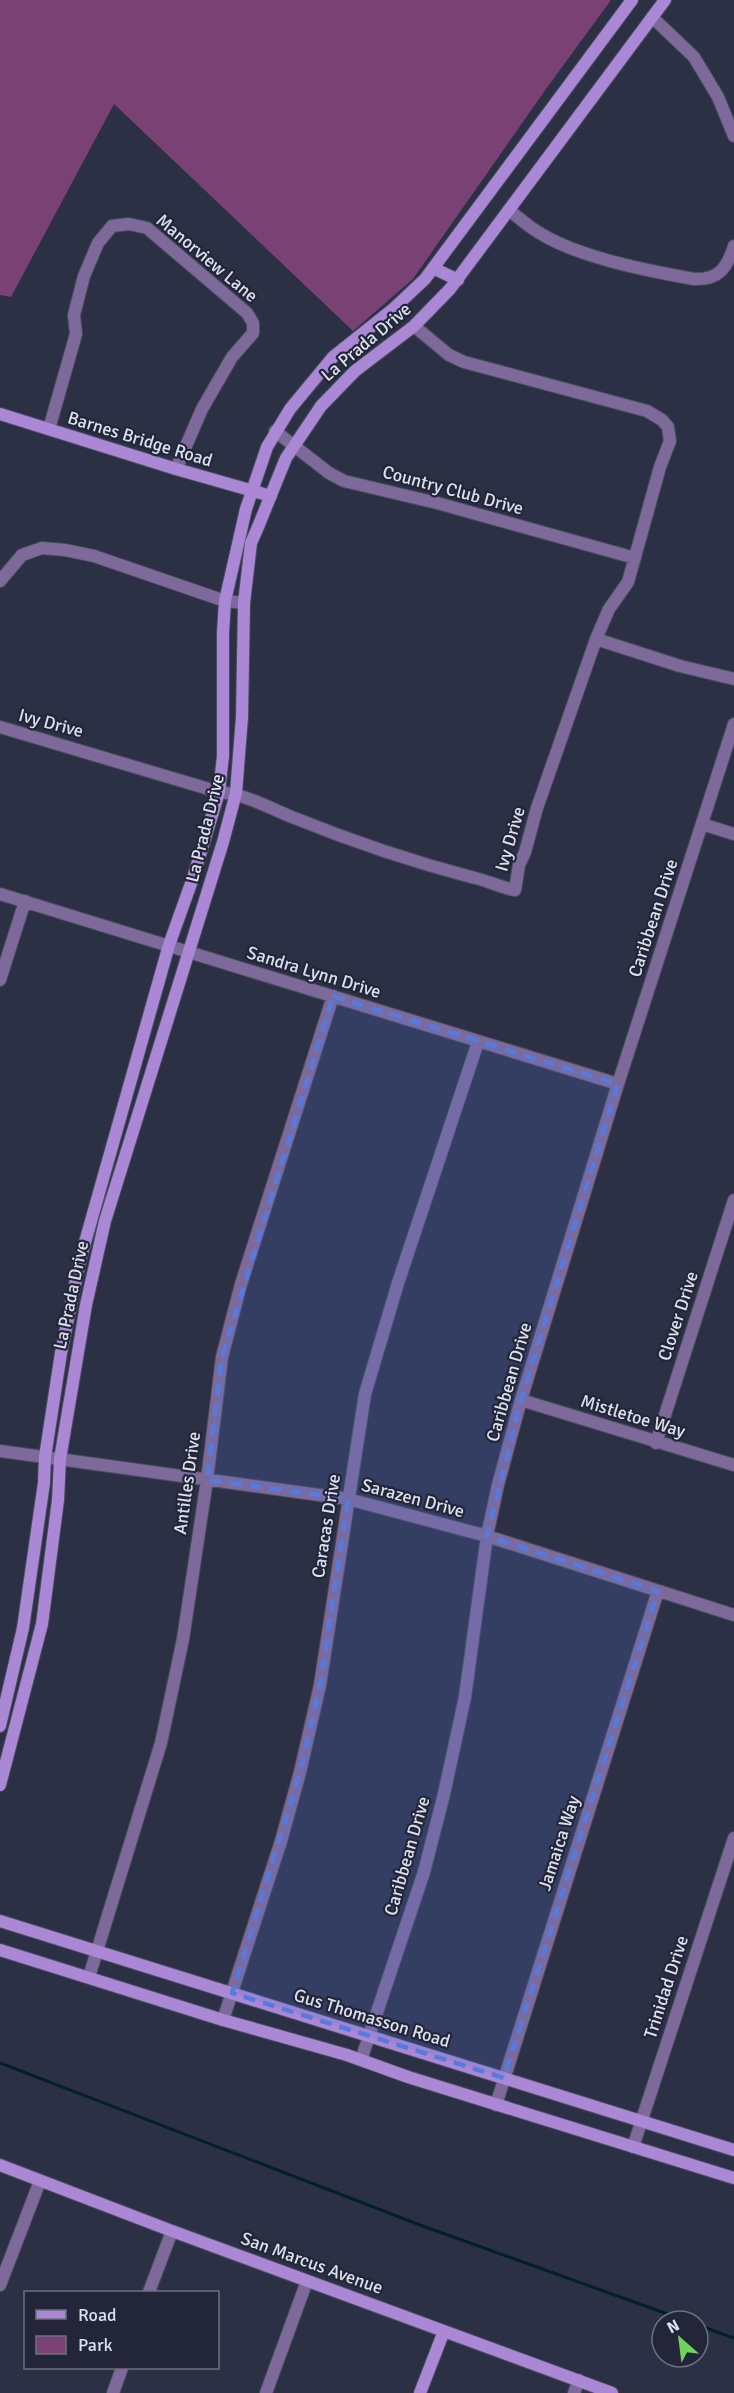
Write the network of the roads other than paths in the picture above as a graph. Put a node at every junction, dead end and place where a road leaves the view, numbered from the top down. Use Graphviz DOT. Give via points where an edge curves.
graph roads {
  1 [pos="632,0"];
  2 [pos="665,0"];
  3 [pos="652,17"];
  4 [pos="734,136"];
  5 [pos="510,210"];
  6 [pos="734,246"];
  7 [pos="433,268"];
  8 [pos="458,279"];
  9 [pos="414,326"];
  10 [pos="0,414"];
  11 [pos="49,429"];
  12 [pos="275,431"];
  13 [pos="294,445"];
  14 [pos="176,469"];
  15 [pos="252,490"];
  16 [pos="271,496"];
  17 [pos="635,558"];
  18 [pos="0,581"];
  19 [pos="225,601"];
  20 [pos="244,603"];
  21 [pos="596,639"];
  22 [pos="734,679"];
  23 [pos="224,714"];
  24 [pos="242,717"];
  25 [pos="734,724"];
  26 [pos="0,727"];
  27 [pos="219,792"];
  28 [pos="236,793"];
  29 [pos="702,824"];
  30 [pos="734,834"];
  31 [pos="0,894"];
  32 [pos="25,901"];
  33 [pos="169,945"];
  34 [pos="189,952"];
  35 [pos="0,980"];
  36 [pos="333,996"];
  37 [pos="478,1042"];
  38 [pos="618,1083"];
  39 [pos="734,1200"];
  40 [pos="521,1400"];
  41 [pos="656,1443"];
  42 [pos="0,1451"];
  43 [pos="45,1456"];
  44 [pos="60,1460"];
  45 [pos="734,1466"];
  46 [pos="207,1480"];
  47 [pos="348,1499"];
  48 [pos="488,1536"];
  49 [pos="658,1591"];
  50 [pos="734,1616"];
  51 [pos="0,1726"];
  52 [pos="2,1770"];
  53 [pos="0,1785"];
  54 [pos="734,1838"];
  55 [pos="0,1921"];
  56 [pos="0,1950"];
  57 [pos="97,1951"];
  58 [pos="89,1977"];
  59 [pos="232,1993"];
  60 [pos="223,2020"];
  61 [pos="368,2036"];
  62 [pos="361,2060"];
  63 [pos="504,2078"];
  64 [pos="496,2105"];
  65 [pos="641,2121"];
  66 [pos="633,2147"];
  67 [pos="734,2150"];
  68 [pos="0,2165"];
  69 [pos="734,2178"];
  70 [pos="40,2181"];
  71 [pos="171,2231"];
  72 [pos="307,2281"];
  73 [pos="0,2285"];
  74 [pos="149,2291"];
  75 [pos="444,2331"];
  76 [pos="121,2369"];
  77 [pos="579,2380"];
  78 [pos="113,2393"];
  79 [pos="266,2393"];
  80 [pos="420,2393"];
  81 [pos="574,2393"];
  82 [pos="612,2393"];
  1 -- 7 [label="main road, La Prada Drive"];
  2 -- 3 [label="main road, La Prada Drive"];
  3 -- 4 [label="street" via="694,57 718,97"];
  3 -- 5 [label="main road, La Prada Drive"];
  5 -- 6 [label="street" via="540,234 567,247 694,279 716,275 730,259"];
  5 -- 8 [label="main road, La Prada Drive"];
  7 -- 8 [label="main road"];
  7 -- 12 [label="main road, La Prada Drive" via="403,302 333,357"];
  8 -- 9 [label="main road, La Prada Drive"];
  9 -- 13 [label="main road, La Prada Drive" via="346,380 321,406"];
  9 -- 17 [label="street, Ivy Drive" via="449,355 464,362 647,411 662,420 668,427 670,441"];
  10 -- 11 [label="main road, Barnes Bridge Road"];
  11 -- 14 [label="main road, Barnes Bridge Road"];
  11 -- 14 [label="street, Manorview Lane" via="76,334 74,315 84,276 98,243 112,226 147,228 247,313 253,323 253,333 232,357 202,409"];
  12 -- 13 [label="street, Country Club Drive"];
  12 -- 15 [label="main road, La Prada Drive"];
  13 -- 16 [label="main road, La Prada Drive"];
  13 -- 17 [label="street, Country Club Drive" via="344,481"];
  14 -- 15 [label="main road, Barnes Bridge Road"];
  15 -- 16 [label="main road, Barnes Bridge Road"];
  15 -- 19 [label="main road, La Prada Drive"];
  16 -- 20 [label="main road, La Prada Drive" via="251,543"];
  17 -- 21 [label="street, Ivy Drive" via="628,582 609,609"];
  18 -- 19 [label="street" via="22,555 42,548 65,550 94,556"];
  19 -- 20 [label="street"];
  19 -- 23 [label="main road, La Prada Drive"];
  20 -- 24 [label="main road, La Prada Drive"];
  21 -- 22 [label="street"];
  21 -- 28 [label="street, Ivy Drive" via="537,808 514,890 436,868 293,818"];
  23 -- 24 [label="main road"];
  23 -- 27 [label="main road, La Prada Drive"];
  24 -- 28 [label="main road, La Prada Drive"];
  25 -- 29 [label="street, Caribbean Drive"];
  26 -- 27 [label="street, Ivy Drive"];
  27 -- 28 [label="street, Ivy Drive"];
  27 -- 33 [label="main road, La Prada Drive"];
  28 -- 34 [label="main road, La Prada Drive"];
  29 -- 30 [label="street"];
  29 -- 38 [label="street, Caribbean Drive"];
  31 -- 32 [label="street, Sandra Lynn Drive"];
  32 -- 33 [label="street, Sandra Lynn Drive"];
  32 -- 35 [label="street"];
  33 -- 34 [label="street, Sandra Lynn Drive"];
  33 -- 43 [label="main road, La Prada Drive" via="80,1260"];
  34 -- 36 [label="street, Sandra Lynn Drive"];
  34 -- 44 [label="main road, La Prada Drive" via="105,1221 86,1305"];
  36 -- 37 [label="street, Sandra Lynn Drive"];
  36 -- 46 [label="street, Antilles Drive" via="241,1284 225,1347"];
  37 -- 38 [label="street, Sandra Lynn Drive"];
  37 -- 47 [label="street, Caracas Drive" via="365,1394"];
  38 -- 40 [label="street, Caribbean Drive"];
  39 -- 41 [label="street, Clover Drive"];
  40 -- 41 [label="street, Mistletoe Way"];
  40 -- 48 [label="street, Caribbean Drive"];
  41 -- 45 [label="street, Mistletoe Way"];
  42 -- 43 [label="street, Sarazen Drive"];
  43 -- 44 [label="street, Sarazen Drive"];
  43 -- 51 [label="main road, La Prada Drive" via="23,1628"];
  44 -- 46 [label="street, Sarazen Drive"];
  44 -- 52 [label="main road, La Prada Drive" via="42,1624"];
  46 -- 47 [label="street, Sarazen Drive"];
  46 -- 57 [label="street, Antilles Drive" via="183,1639 160,1743"];
  47 -- 48 [label="street, Sarazen Drive"];
  47 -- 59 [label="street, Caracas Drive" via="320,1685 300,1772"];
  48 -- 49 [label="street, Sarazen Drive"];
  48 -- 61 [label="street, Caribbean Drive" via="465,1697 444,1794 424,1872"];
  49 -- 50 [label="street, Sarazen Drive"];
  49 -- 63 [label="street, Jamaica Way"];
  52 -- 53 [label="main road, La Prada Drive"];
  54 -- 65 [label="street, Trinidad Drive"];
  55 -- 57 [label="main road, Gus Thomasson Road"];
  56 -- 58 [label="main road"];
  57 -- 58 [label="street, Antilles Drive"];
  57 -- 59 [label="main road, Gus Thomasson Road"];
  58 -- 60 [label="main road"];
  59 -- 60 [label="street, Caracas Drive"];
  59 -- 61 [label="main road, Gus Thomasson Road"];
  60 -- 62 [label="main road"];
  61 -- 62 [label="street, Caribbean Drive"];
  61 -- 63 [label="main road, Gus Thomasson Road"];
  62 -- 64 [label="main road"];
  63 -- 64 [label="street, Jamaica Way"];
  63 -- 65 [label="main road, Gus Thomasson Road"];
  64 -- 66 [label="main road"];
  65 -- 66 [label="street, Trinidad Drive"];
  65 -- 67 [label="main road, Gus Thomasson Road"];
  66 -- 69 [label="main road"];
  68 -- 70 [label="main road, San Marcus Avenue"];
  70 -- 71 [label="main road, San Marcus Avenue"];
  70 -- 73 [label="street"];
  71 -- 72 [label="main road, San Marcus Avenue"];
  71 -- 74 [label="street"];
  72 -- 75 [label="main road, San Marcus Avenue"];
  72 -- 79 [label="street"];
  75 -- 77 [label="main road, San Marcus Avenue"];
  75 -- 80 [label="main road"];
  76 -- 78 [label="street"];
  77 -- 81 [label="street"];
  77 -- 82 [label="main road, San Marcus Avenue"];
}
